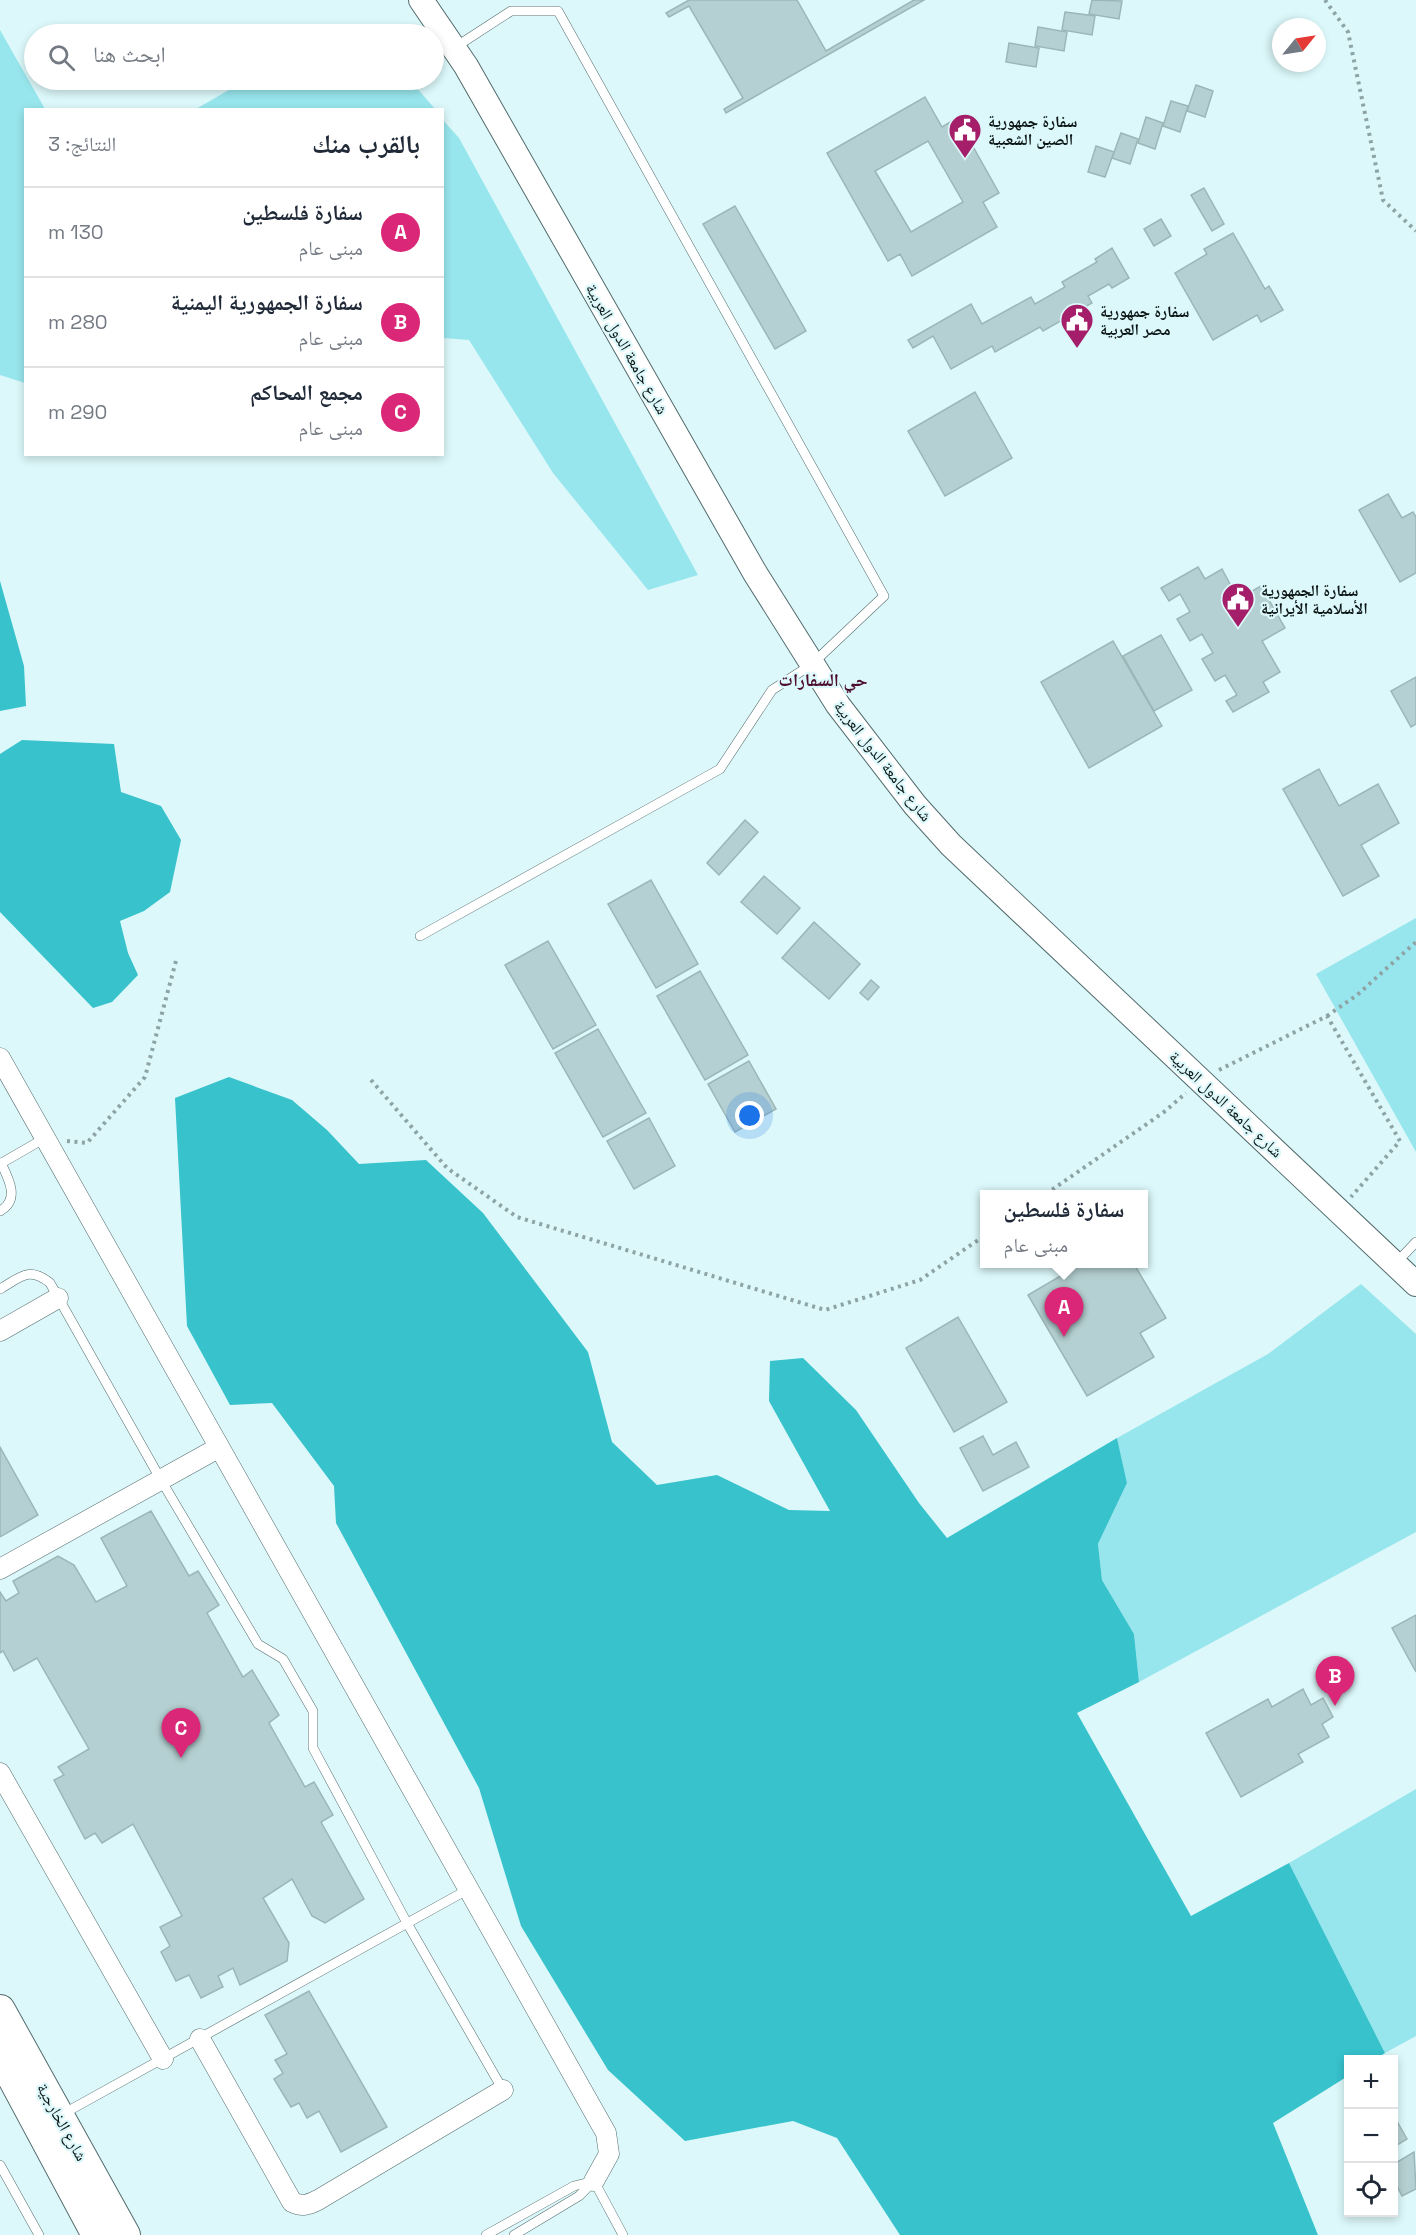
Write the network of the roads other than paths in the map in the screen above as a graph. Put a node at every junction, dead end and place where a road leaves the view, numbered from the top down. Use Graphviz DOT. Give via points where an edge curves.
graph roads {
  1 [pos="421,0"];
  2 [pos="438,24"];
  3 [pos="444,33"];
  4 [pos="454,48"];
  5 [pos="811,665"];
  6 [pos="420,936"];
  7 [pos="0,1058"];
  8 [pos="45,1138"];
  9 [pos="0,1164"];
  10 [pos="0,1211"];
  11 [pos="1416,1242"];
  12 [pos="1395,1264"];
  13 [pos="1416,1284"];
  14 [pos="0,1289"];
  15 [pos="58,1298"];
  16 [pos="0,1330"];
  17 [pos="218,1448"];
  18 [pos="160,1480"];
  19 [pos="0,1569"];
  20 [pos="0,1773"];
  21 [pos="467,1890"];
  22 [pos="407,1923"];
  23 [pos="0,2010"];
  24 [pos="0,2035"];
  25 [pos="200,2039"];
  26 [pos="0,2054"];
  27 [pos="163,2059"];
  28 [pos="42,2085"];
  29 [pos="503,2090"];
  30 [pos="59,2116"];
  31 [pos="0,2165"];
  32 [pos="594,2181"];
  33 [pos="112,2229"];
  34 [pos="618,2233"];
  35 [pos="39,2235"];
  36 [pos="486,2235"];
  37 [pos="514,2235"];
  1 -- 2 [label="street, شارع جامعة الدول العربية"];
  3 -- 4 [label="street, شارع جامعة الدول العربية"];
  4 -- 5 [label="street, شارع جامعة الدول العربية"];
  4 -- 5 [label="lane" via="511,11 558,11 884,596"];
  5 -- 6 [label="lane" via="772,690 720,769"];
  5 -- 12 [label="street, شارع جامعة الدول العربية" via="873,753 951,845"];
  7 -- 8 [label="street"];
  8 -- 9 [label="lane"];
  8 -- 17 [label="street"];
  9 -- 10 [label="lane" via="11,1183 11,1199 7,1208"];
  11 -- 12 [label="lane"];
  12 -- 13 [label="street, شارع جامعة الدول العربية"];
  14 -- 15 [label="lane" via="27,1274 39,1274 50,1283"];
  15 -- 16 [label="street"];
  15 -- 18 [label="lane"];
  17 -- 18 [label="street"];
  17 -- 21 [label="street"];
  18 -- 19 [label="street"];
  18 -- 22 [label="lane" via="258,1644 283,1659 313,1711 313,1748"];
  20 -- 27 [label="street"];
  21 -- 22 [label="lane"];
  21 -- 32 [label="street" via="606,2133 609,2154"];
  22 -- 25 [label="lane"];
  22 -- 29 [label="lane"];
  23 -- 28 [label="main road, شارع الخارجية"];
  24 -- 28 [label="main road"];
  25 -- 27 [label="lane"];
  25 -- 29 [label="street" via="292,2202 298,2205 307,2206 318,2200"];
  26 -- 33 [label="main road, شارع الخارجية"];
  27 -- 30 [label="lane"];
  28 -- 30 [label="main road, شارع الخارجية"];
  30 -- 33 [label="main road, شارع الخارجية"];
  31 -- 35 [label="lane"];
  32 -- 34 [label="lane"];
  32 -- 36 [label="lane" via="574,2186"];
  32 -- 37 [label="lane" via="579,2196"];
}
